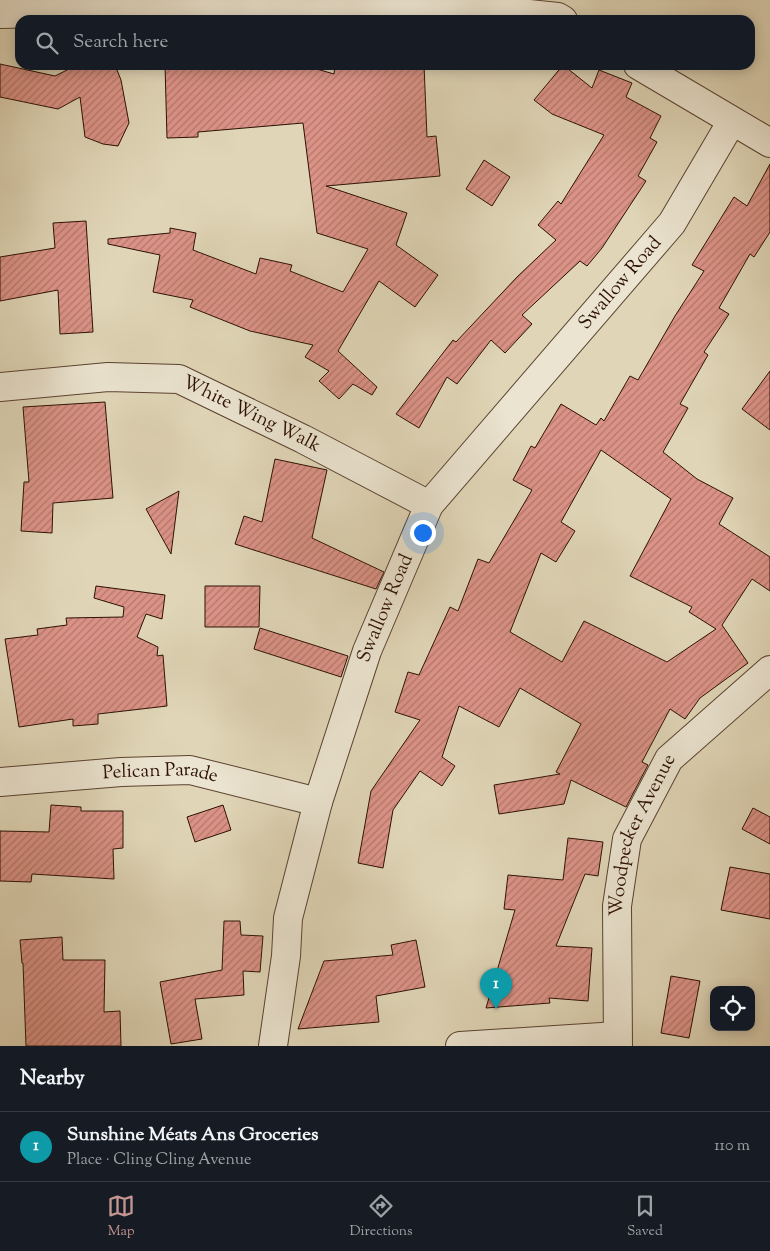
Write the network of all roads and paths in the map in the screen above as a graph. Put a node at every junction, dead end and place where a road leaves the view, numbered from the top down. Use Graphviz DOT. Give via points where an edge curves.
graph roads {
  1 [pos="0,14"];
  2 [pos="536,15"];
  3 [pos="646,70"];
  4 [pos="732,121"];
  5 [pos="770,142"];
  6 [pos="0,387"];
  7 [pos="429,505"];
  8 [pos="770,670"];
  9 [pos="0,782"];
  10 [pos="318,802"];
  11 [pos="617,1041"];
  12 [pos="272,1046"];
  13 [pos="460,1046"];
  1 -- 2 [label="street" via="246,9 482,10"];
  3 -- 4 [label="street"];
  4 -- 5 [label="street"];
  4 -- 7 [label="street, Swallow Road" via="672,223"];
  6 -- 7 [label="street, White Wing Walk" via="108,377 179,378"];
  7 -- 10 [label="street, Swallow Road" via="367,651"];
  8 -- 11 [label="street, Woodpecker Avenue" via="669,759 628,840 617,906"];
  9 -- 10 [label="street, Pelican Parade" via="190,770"];
  10 -- 12 [label="street, Swallow Road" via="288,918 286,956"];
  11 -- 13 [label="street"];
}
